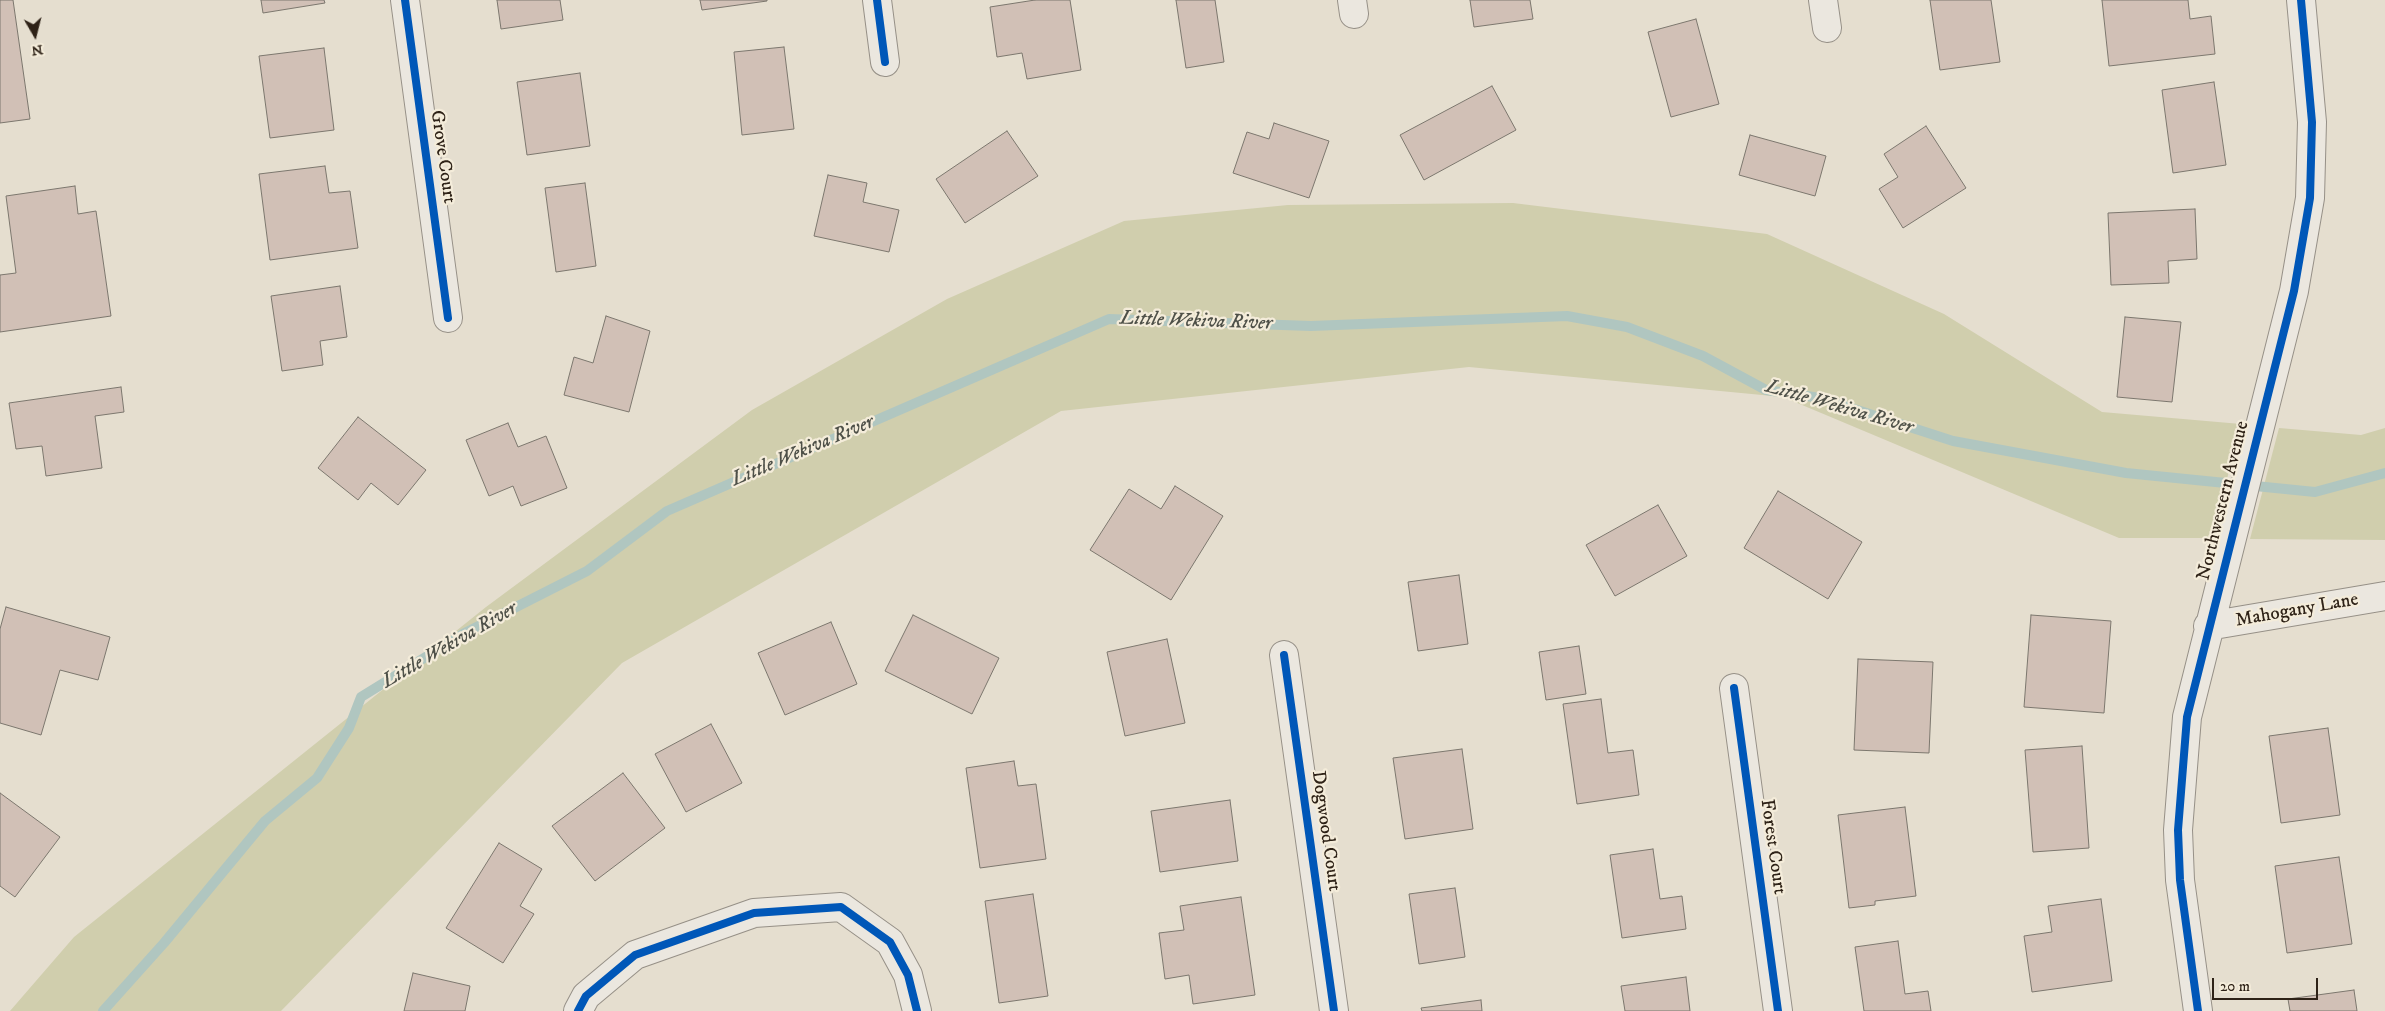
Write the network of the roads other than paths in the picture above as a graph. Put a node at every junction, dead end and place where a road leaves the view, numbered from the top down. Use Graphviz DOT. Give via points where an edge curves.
graph roads {
  1 [pos="404,0"];
  2 [pos="877,0"];
  3 [pos="1823,0"];
  4 [pos="2301,0"];
  5 [pos="1827,28"];
  6 [pos="886,62"];
  7 [pos="448,318"];
  8 [pos="2385,596"];
  9 [pos="2208,626"];
  10 [pos="1284,655"];
  11 [pos="1734,688"];
  12 [pos="578,1011"];
  13 [pos="917,1011"];
  14 [pos="1334,1011"];
  15 [pos="1778,1011"];
  16 [pos="2198,1011"];
  1 -- 7 [label="street, Grove Court"];
  2 -- 6 [label="street"];
  3 -- 5 [label="street"];
  4 -- 9 [label="street, Northwestern Avenue" via="2312,122 2310,198 2294,291"];
  8 -- 9 [label="street, Mahogany Lane"];
  9 -- 16 [label="street, Northwestern Avenue" via="2187,717 2178,830 2180,880"];
  10 -- 14 [label="street, Dogwood Court"];
  11 -- 15 [label="street, Forest Court"];
  12 -- 13 [label="street" via="586,996 635,955 754,914 841,907 890,942 908,975"];
}
